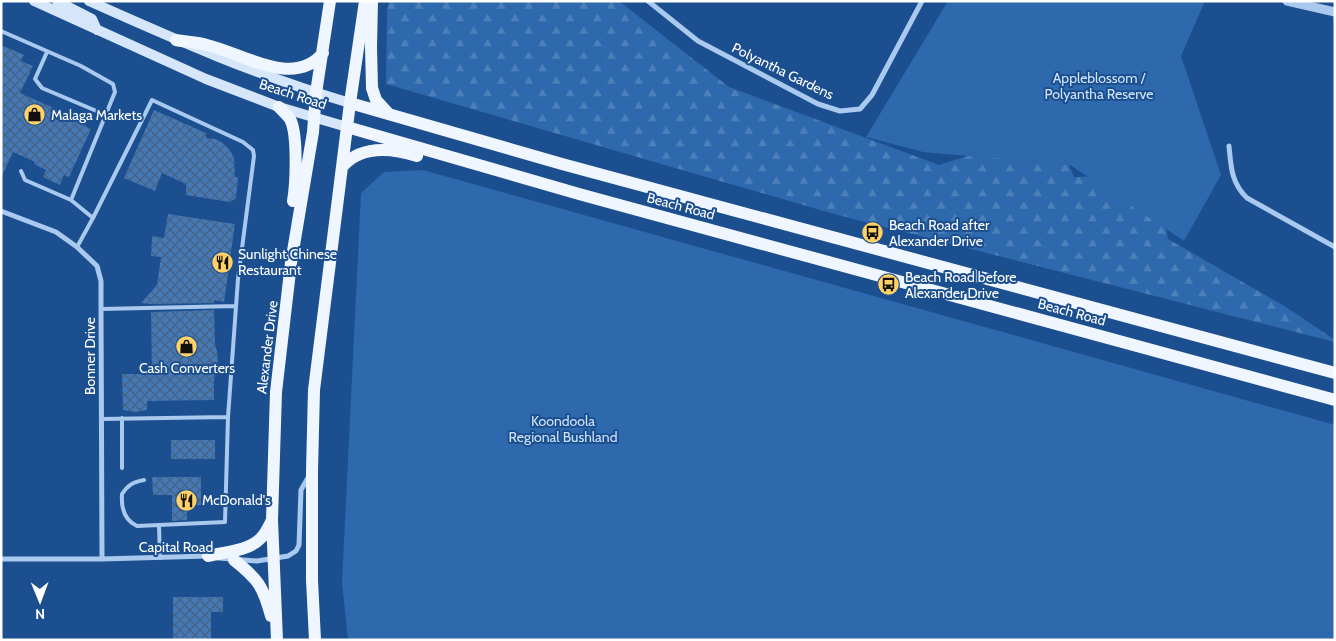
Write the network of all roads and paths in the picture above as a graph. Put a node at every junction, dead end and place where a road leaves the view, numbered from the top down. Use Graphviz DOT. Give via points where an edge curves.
graph roads {
  1 [pos="34,1"];
  2 [pos="57,1"];
  3 [pos="89,1"];
  4 [pos="330,1"];
  5 [pos="365,1"];
  6 [pos="372,1"];
  7 [pos="648,1"];
  8 [pos="922,1"];
  9 [pos="1287,1"];
  10 [pos="1335,12"];
  11 [pos="97,30"];
  12 [pos="1,32"];
  13 [pos="176,40"];
  14 [pos="47,52"];
  15 [pos="323,53"];
  16 [pos="316,94"];
  17 [pos="350,103"];
  18 [pos="279,107"];
  19 [pos="391,114"];
  20 [pos="106,115"];
  21 [pos="314,117"];
  22 [pos="347,127"];
  23 [pos="1229,146"];
  24 [pos="342,167"];
  25 [pos="492,170"];
  26 [pos="21,171"];
  27 [pos="71,200"];
  28 [pos="1,211"];
  29 [pos="92,218"];
  30 [pos="78,247"];
  31 [pos="1335,247"];
  32 [pos="291,263"];
  33 [pos="236,306"];
  34 [pos="101,309"];
  35 [pos="1335,372"];
  36 [pos="1335,400"];
  37 [pos="228,417"];
  38 [pos="122,418"];
  39 [pos="102,419"];
  40 [pos="122,468"];
  41 [pos="312,472"];
  42 [pos="144,480"];
  43 [pos="272,520"];
  44 [pos="159,525"];
  45 [pos="208,556"];
  46 [pos="160,558"];
  47 [pos="274,558"];
  48 [pos="1,559"];
  49 [pos="102,559"];
  50 [pos="234,560"];
  51 [pos="277,638"];
  52 [pos="315,640"];
  1 -- 11 [label="main road, Beach Road"];
  2 -- 11 [label="main road" via="92,19"];
  3 -- 13 [label="main road, Beach Road"];
  4 -- 15 [label="main road, Alexander Drive"];
  5 -- 17 [label="main road"];
  6 -- 19 [label="main road" via="372,88 376,100"];
  7 -- 8 [label="street, Polyantha Gardens" via="698,41 818,104 840,110 860,109 872,95"];
  9 -- 10 [label="street"];
  11 -- 18 [label="main road, Beach Road" via="206,80"];
  12 -- 14 [label="lane"];
  13 -- 15 [label="main road" via="207,44 291,70 306,68"];
  13 -- 16 [label="main road, Beach Road"];
  14 -- 20 [label="lane" via="113,84 115,92"];
  14 -- 20 [label="lane" via="35,79 42,88"];
  15 -- 16 [label="main road, Alexander Drive"];
  16 -- 17 [label="main road, Beach Road"];
  16 -- 21 [label="main road, Alexander Drive"];
  17 -- 19 [label="main road, Beach Road"];
  17 -- 22 [label="main road"];
  18 -- 21 [label="main road, Beach Road"];
  18 -- 32 [label="main road" via="293,128 295,154 295,193 288,228"];
  19 -- 35 [label="main road, Beach Road" via="562,164"];
  20 -- 27 [label="lane"];
  21 -- 22 [label="main road, Beach Road"];
  21 -- 32 [label="main road, Alexander Drive"];
  22 -- 24 [label="main road"];
  22 -- 25 [label="main road, Beach Road"];
  23 -- 31 [label="street" via="1232,172 1239,190 1247,198"];
  24 -- 25 [label="main road" via="356,154 381,150 409,153 466,170"];
  24 -- 41 [label="main road" via="314,390"];
  25 -- 36 [label="main road, Beach Road"];
  26 -- 27 [label="lane" via="25,180"];
  27 -- 29 [label="lane"];
  28 -- 30 [label="street, Bonner Drive" via="56,232"];
  29 -- 30 [label="lane"];
  29 -- 33 [label="lane" via="152,100 243,142 253,150 254,156"];
  30 -- 34 [label="street, Bonner Drive" via="97,266 101,281"];
  32 -- 43 [label="main road, Alexander Drive" via="276,392"];
  33 -- 34 [label="lane"];
  33 -- 37 [label="lane"];
  34 -- 39 [label="street, Bonner Drive"];
  37 -- 38 [label="lane"];
  37 -- 44 [label="lane" via="225,522"];
  38 -- 39 [label="lane"];
  38 -- 40 [label="lane"];
  39 -- 49 [label="street, Bonner Drive"];
  41 -- 47 [label="street, Capital Road" via="301,490 299,545 288,556"];
  41 -- 52 [label="main road"];
  42 -- 44 [label="lane" via="127,487 122,494 124,514 136,526"];
  43 -- 45 [label="main road" via="262,537 253,544"];
  43 -- 47 [label="main road, Alexander Drive"];
  44 -- 46 [label="lane"];
  45 -- 46 [label="street, Capital Road"];
  45 -- 50 [label="street, Capital Road"];
  46 -- 49 [label="street, Capital Road"];
  47 -- 50 [label="street, Capital Road"];
  47 -- 51 [label="main road, Alexander Drive"];
  48 -- 49 [label="street, Capital Road"];
  50 -- 51 [label="main road" via="263,590"];
}
